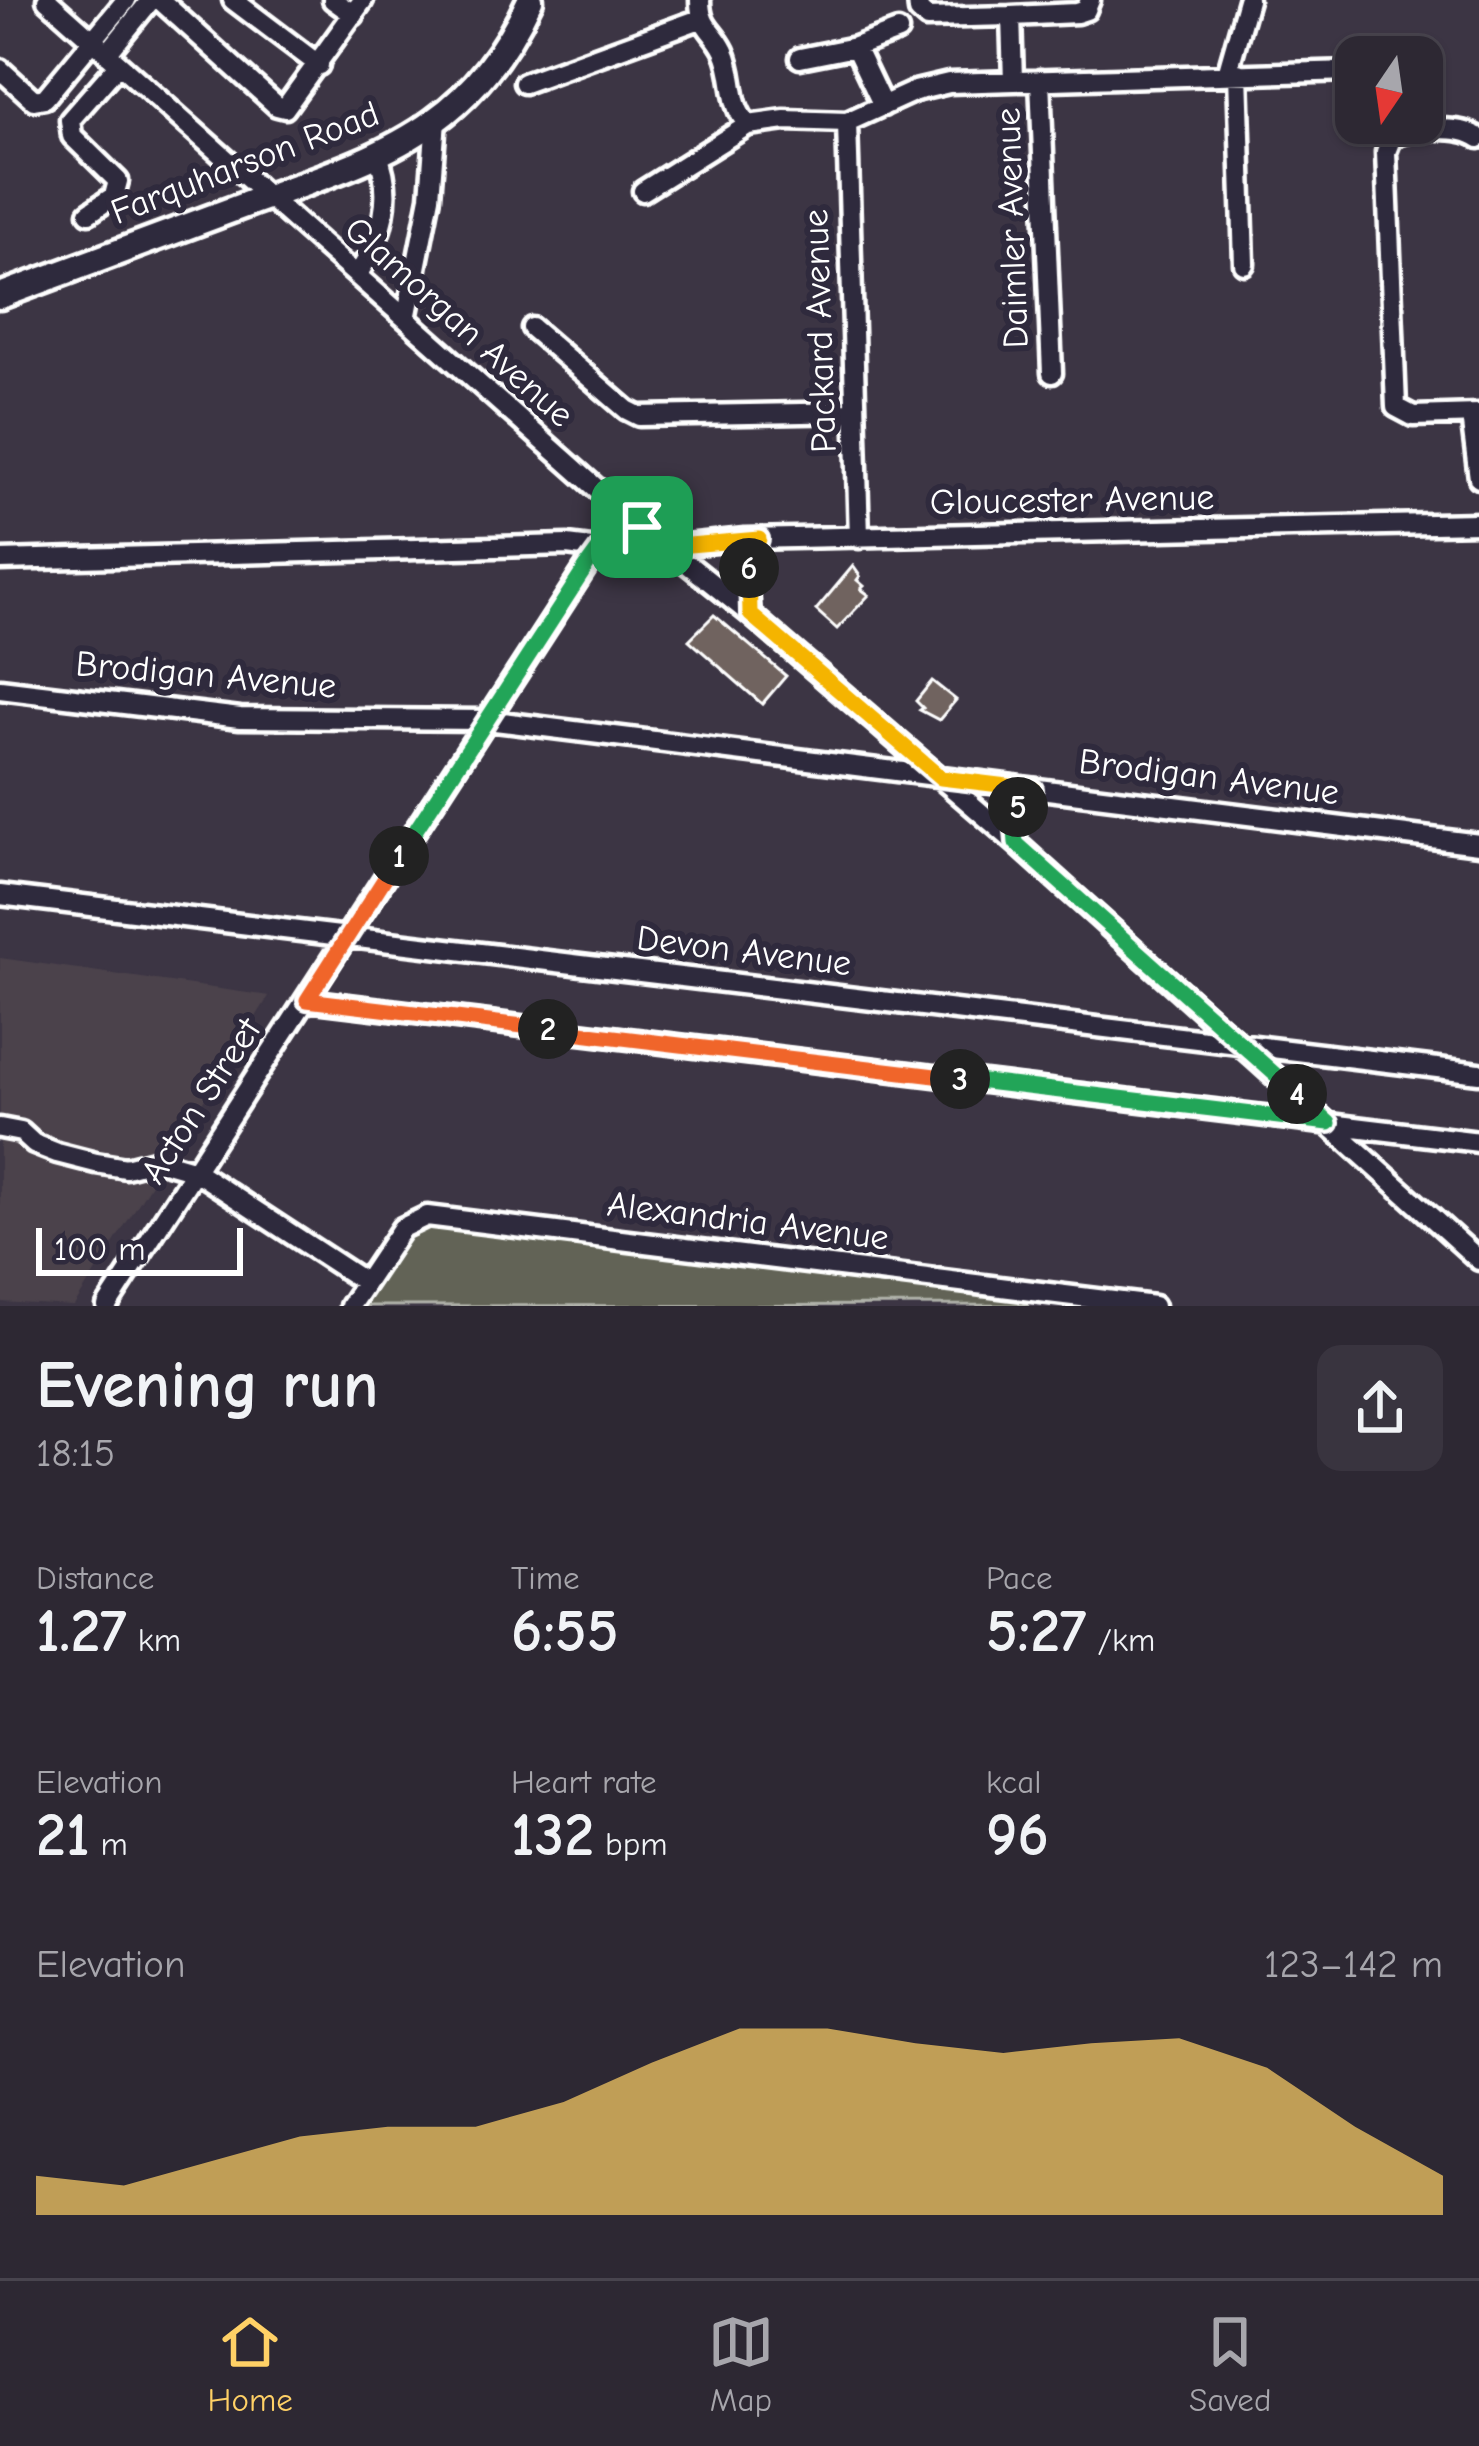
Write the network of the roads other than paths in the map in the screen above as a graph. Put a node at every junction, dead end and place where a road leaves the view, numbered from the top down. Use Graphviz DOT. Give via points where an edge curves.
graph roads {
  1 [pos="47,0"];
  2 [pos="126,0"];
  3 [pos="155,0"];
  4 [pos="233,0"];
  5 [pos="334,0"];
  6 [pos="530,0"];
  7 [pos="917,0"];
  8 [pos="1090,0"];
  9 [pos="1247,0"];
  10 [pos="358,8"];
  11 [pos="700,10"];
  12 [pos="1011,16"];
  13 [pos="106,22"];
  14 [pos="898,31"];
  15 [pos="122,36"];
  16 [pos="91,39"];
  17 [pos="855,46"];
  18 [pos="800,58"];
  19 [pos="113,59"];
  20 [pos="319,65"];
  21 [pos="0,69"];
  22 [pos="1335,71"];
  23 [pos="1232,74"];
  24 [pos="1040,80"];
  25 [pos="1013,81"];
  26 [pos="524,83"];
  27 [pos="883,106"];
  28 [pos="436,121"];
  29 [pos="847,122"];
  30 [pos="748,125"];
  31 [pos="1479,138"];
  32 [pos="377,153"];
  33 [pos="643,191"];
  34 [pos="268,197"];
  35 [pos="89,213"];
  36 [pos="1244,264"];
  37 [pos="357,275"];
  38 [pos="0,296"];
  39 [pos="406,319"];
  40 [pos="532,328"];
  41 [pos="1052,373"];
  42 [pos="856,412"];
  43 [pos="1475,415"];
  44 [pos="1478,469"];
  45 [pos="1479,523"];
  46 [pos="642,527"];
  47 [pos="859,538"];
  48 [pos="759,539"];
  49 [pos="666,547"];
  50 [pos="599,549"];
  51 [pos="0,560"];
  52 [pos="750,614"];
  53 [pos="0,689"];
  54 [pos="487,720"];
  55 [pos="941,778"];
  56 [pos="1033,789"];
  57 [pos="1016,843"];
  58 [pos="1479,844"];
  59 [pos="0,895"];
  60 [pos="347,936"];
  61 [pos="307,1000"];
  62 [pos="1242,1045"];
  63 [pos="1479,1073"];
  64 [pos="1329,1123"];
  65 [pos="0,1128"];
  66 [pos="1396,1132"];
  67 [pos="1479,1142"];
  68 [pos="1378,1168"];
  69 [pos="195,1171"];
  70 [pos="1479,1259"];
  71 [pos="363,1281"];
  72 [pos="1084,1297"];
  73 [pos="107,1306"];
  74 [pos="350,1306"];
  75 [pos="1065,1306"];
  76 [pos="1154,1306"];
  1 -- 16 [label="street, Glamorgan Avenue"];
  2 -- 13 [label="street"];
  3 -- 15 [label="street"];
  3 -- 20 [label="street" via="277,106 291,103"];
  4 -- 20 [label="street"];
  5 -- 10 [label="street"];
  6 -- 28 [label="main road, Farquharson Road" via="493,63"];
  7 -- 12 [label="street" via="928,18"];
  8 -- 12 [label="street" via="1077,13"];
  9 -- 23 [label="street"];
  10 -- 20 [label="street"];
  11 -- 26 [label="street"];
  11 -- 30 [label="street" via="726,56 733,98"];
  12 -- 25 [label="street"];
  13 -- 15 [label="street"];
  13 -- 16 [label="street"];
  14 -- 17 [label="street"];
  15 -- 19 [label="street"];
  16 -- 19 [label="street, Glamorgan Avenue"];
  16 -- 21 [label="street" via="40,100"];
  17 -- 18 [label="street"];
  17 -- 27 [label="street"];
  19 -- 34 [label="street, Glamorgan Avenue"];
  19 -- 35 [label="street" via="70,120 72,136 118,181 114,196"];
  22 -- 23 [label="street"];
  23 -- 24 [label="street"];
  23 -- 36 [label="street"];
  24 -- 25 [label="street"];
  24 -- 41 [label="street, Daimler Avenue"];
  25 -- 27 [label="street" via="949,83"];
  27 -- 29 [label="street"];
  28 -- 32 [label="main road, Farquharson Road"];
  28 -- 39 [label="street"];
  29 -- 30 [label="street"];
  29 -- 42 [label="street, Packard Avenue"];
  30 -- 33 [label="street"];
  31 -- 43 [label="street" via="1464,130 1400,133 1386,152 1396,407 1413,416"];
  32 -- 34 [label="main road, Farquharson Road"];
  32 -- 37 [label="street" via="385,209"];
  34 -- 37 [label="street, Glamorgan Avenue"];
  34 -- 38 [label="main road, Farquharson Road"];
  37 -- 39 [label="street, Glamorgan Avenue"];
  39 -- 46 [label="street, Glamorgan Avenue"];
  40 -- 42 [label="street" via="639,416"];
  42 -- 47 [label="street, Packard Avenue"];
  43 -- 44 [label="street"];
  45 -- 47 [label="street, Gloucester Avenue"];
  46 -- 49 [label="street, Glamorgan Avenue"];
  46 -- 50 [label="street, Acton Street"];
  47 -- 48 [label="street, Gloucester Avenue"];
  48 -- 49 [label="street, Gloucester Avenue"];
  48 -- 52 [label="street" via="747,581"];
  49 -- 52 [label="street, Glamorgan Avenue"];
  50 -- 51 [label="street"];
  50 -- 54 [label="street, Acton Street"];
  52 -- 55 [label="street, Glamorgan Avenue"];
  53 -- 54 [label="street, Brodigan Avenue" via="256,719"];
  54 -- 55 [label="street, Brodigan Avenue"];
  54 -- 60 [label="street, Acton Street"];
  55 -- 56 [label="street, Brodigan Avenue"];
  55 -- 57 [label="street, Glamorgan Avenue"];
  56 -- 57 [label="street" via="1016,809"];
  56 -- 58 [label="street, Brodigan Avenue"];
  57 -- 62 [label="street, Glamorgan Avenue"];
  59 -- 60 [label="street, Devon Avenue"];
  60 -- 61 [label="street, Acton Street"];
  60 -- 62 [label="street, Devon Avenue"];
  61 -- 64 [label="street"];
  61 -- 69 [label="street, Acton Street"];
  62 -- 63 [label="street, Devon Avenue"];
  62 -- 64 [label="street, Glamorgan Avenue"];
  64 -- 66 [label="street"];
  64 -- 68 [label="street, Glamorgan Avenue"];
  65 -- 69 [label="street" via="96,1163 126,1168 157,1160"];
  66 -- 67 [label="street"];
  66 -- 68 [label="street"];
  68 -- 70 [label="street, Glamorgan Avenue"];
  69 -- 71 [label="street"];
  69 -- 73 [label="street, Acton Street"];
  71 -- 72 [label="street, Alexandria Avenue" via="402,1228 438,1216"];
  71 -- 74 [label="street, Alexandria Avenue"];
  72 -- 75 [label="street"];
  72 -- 76 [label="street, Alexandria Avenue"];
}
